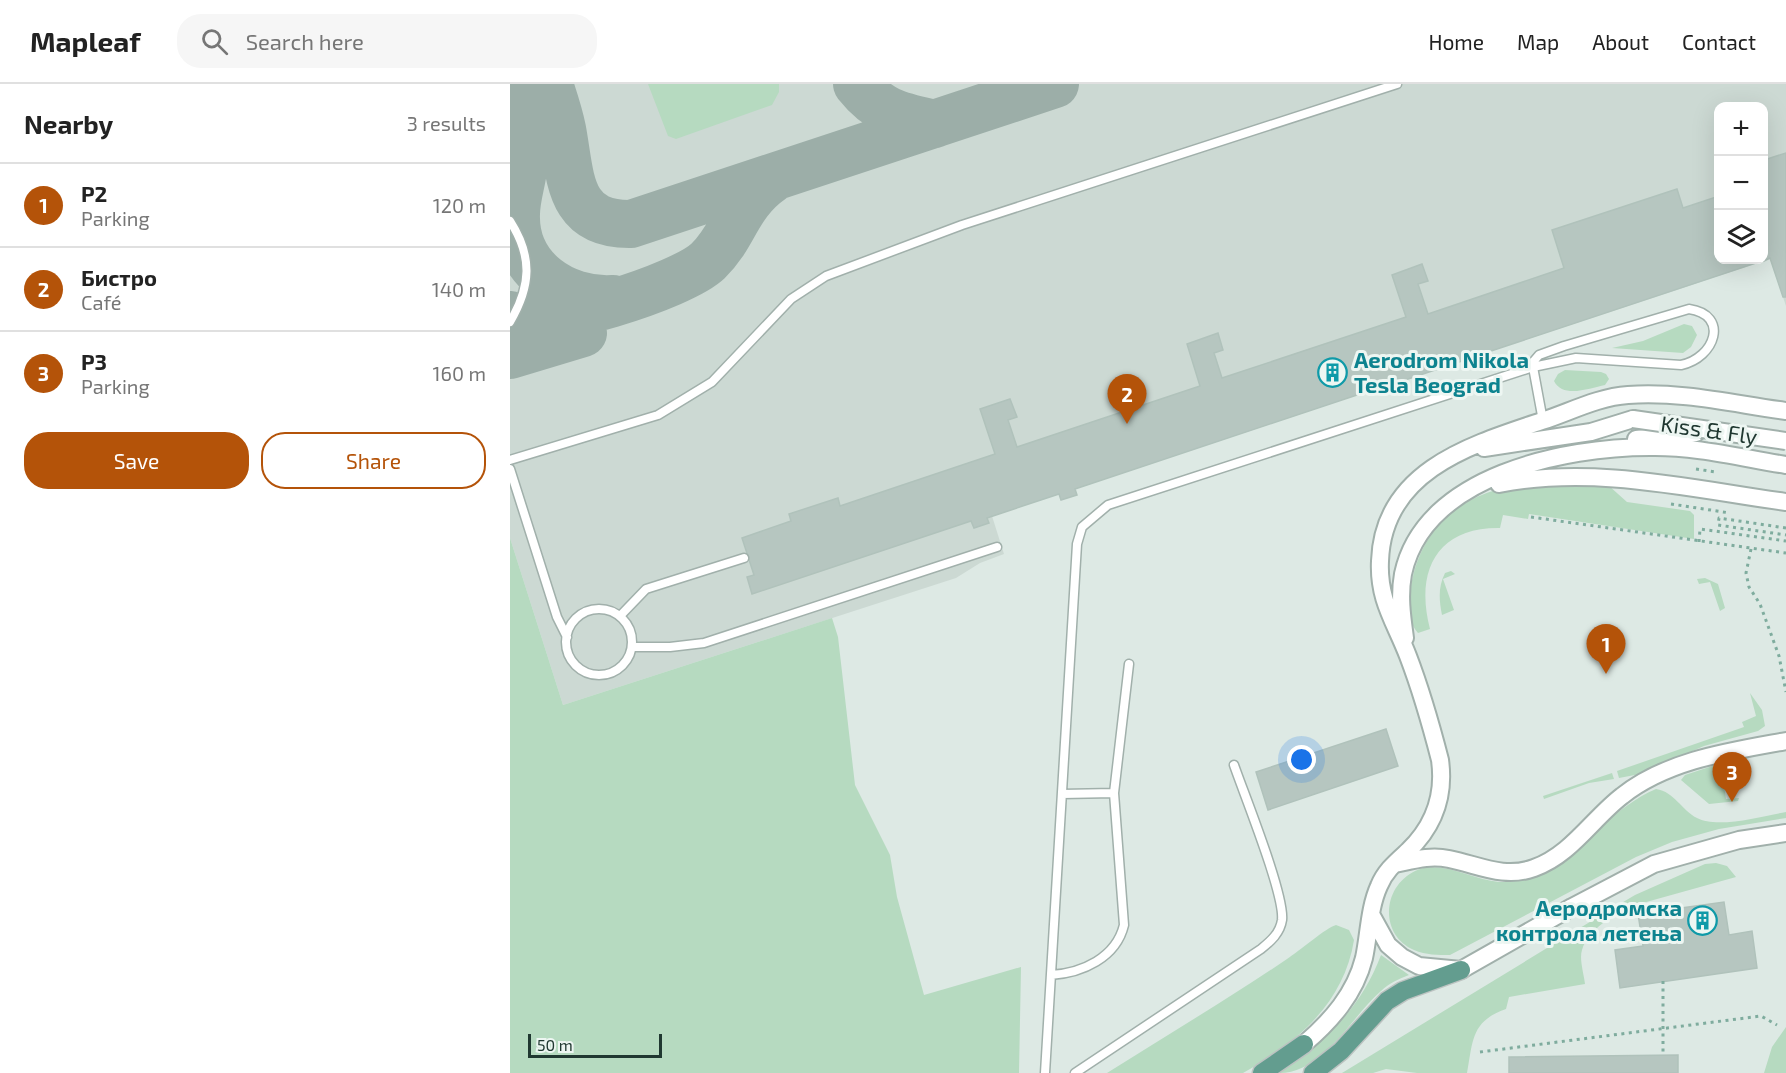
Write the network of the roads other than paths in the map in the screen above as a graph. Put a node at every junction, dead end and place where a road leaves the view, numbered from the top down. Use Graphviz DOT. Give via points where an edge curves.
graph roads {
  1 [pos="1397,84"];
  2 [pos="510,221"];
  3 [pos="510,322"];
  4 [pos="1533,367"];
  5 [pos="1786,411"];
  6 [pos="1545,429"];
  7 [pos="1786,436"];
  8 [pos="1786,441"];
  9 [pos="1591,451"];
  10 [pos="510,460"];
  11 [pos="1786,465"];
  12 [pos="510,469"];
  13 [pos="1466,492"];
  14 [pos="1786,502"];
  15 [pos="997,547"];
  16 [pos="744,558"];
  17 [pos="620,616"];
  18 [pos="567,637"];
  19 [pos="632,647"];
  20 [pos="1407,654"];
  21 [pos="1129,664"];
  22 [pos="1786,741"];
  23 [pos="1234,765"];
  24 [pos="1114,793"];
  25 [pos="1062,794"];
  26 [pos="1786,833"];
  27 [pos="1392,865"];
  28 [pos="1372,916"];
  29 [pos="1461,970"];
  30 [pos="1051,975"];
  31 [pos="1304,1044"];
  32 [pos="1045,1073"];
  33 [pos="1075,1073"];
  34 [pos="1262,1073"];
  35 [pos="1313,1073"];
  1 -- 10 [label="lane" via="962,225 826,276 785,305 712,382 658,415"];
  2 -- 3 [label="lane" via="519,235 527,286"];
  4 -- 4 [label="lane" via="1576,358 1681,365 1692,362 1711,346 1711,322 1698,310 1689,309 1539,355"];
  4 -- 6 [label="lane"];
  4 -- 25 [label="lane" via="1108,505 1092,515 1082,526 1077,544"];
  5 -- 6 [label="street" via="1689,397 1626,404"];
  6 -- 8 [label="street, Kiss & Fly, bridge" via="1591,432 1633,419"];
  6 -- 20 [label="street" via="1508,431 1433,467 1394,507 1383,537 1380,579 1385,604"];
  7 -- 9 [label="street" via="1671,434"];
  9 -- 11 [label="street" via="1679,448"];
  9 -- 13 [label="street" via="1526,465"];
  12 -- 18 [label="lane" via="557,617"];
  13 -- 14 [label="street" via="1551,476 1612,478"];
  13 -- 20 [label="street" via="1436,516 1403,573 1400,599"];
  15 -- 19 [label="lane" via="704,643"];
  16 -- 17 [label="lane" via="646,589"];
  17 -- 18 [label="lane" via="608,610 588,611 574,621"];
  17 -- 19 [label="lane" via="629,628"];
  18 -- 19 [label="lane" via="573,661 597,675 616,670"];
  20 -- 27 [label="street" via="1442,777 1440,799 1428,828"];
  21 -- 24 [label="lane"];
  22 -- 27 [label="street" via="1713,756 1657,775 1624,794 1552,860 1533,868 1495,872 1449,859 1424,857"];
  23 -- 33 [label="lane" via="1278,896 1282,921 1278,932 1261,950"];
  24 -- 25 [label="lane"];
  24 -- 30 [label="lane" via="1124,925 1121,939 1114,950 1079,971"];
  25 -- 30 [label="lane"];
  26 -- 29 [label="street" via="1739,840 1654,864"];
  27 -- 28 [label="street" via="1377,889"];
  28 -- 29 [label="street" via="1388,945 1402,957 1419,966"];
  28 -- 31 [label="street" via="1354,986 1323,1028"];
  29 -- 35 [label="main road" via="1403,991 1388,1001 1341,1051"];
  30 -- 32 [label="lane"];
  31 -- 34 [label="main road"];
}
